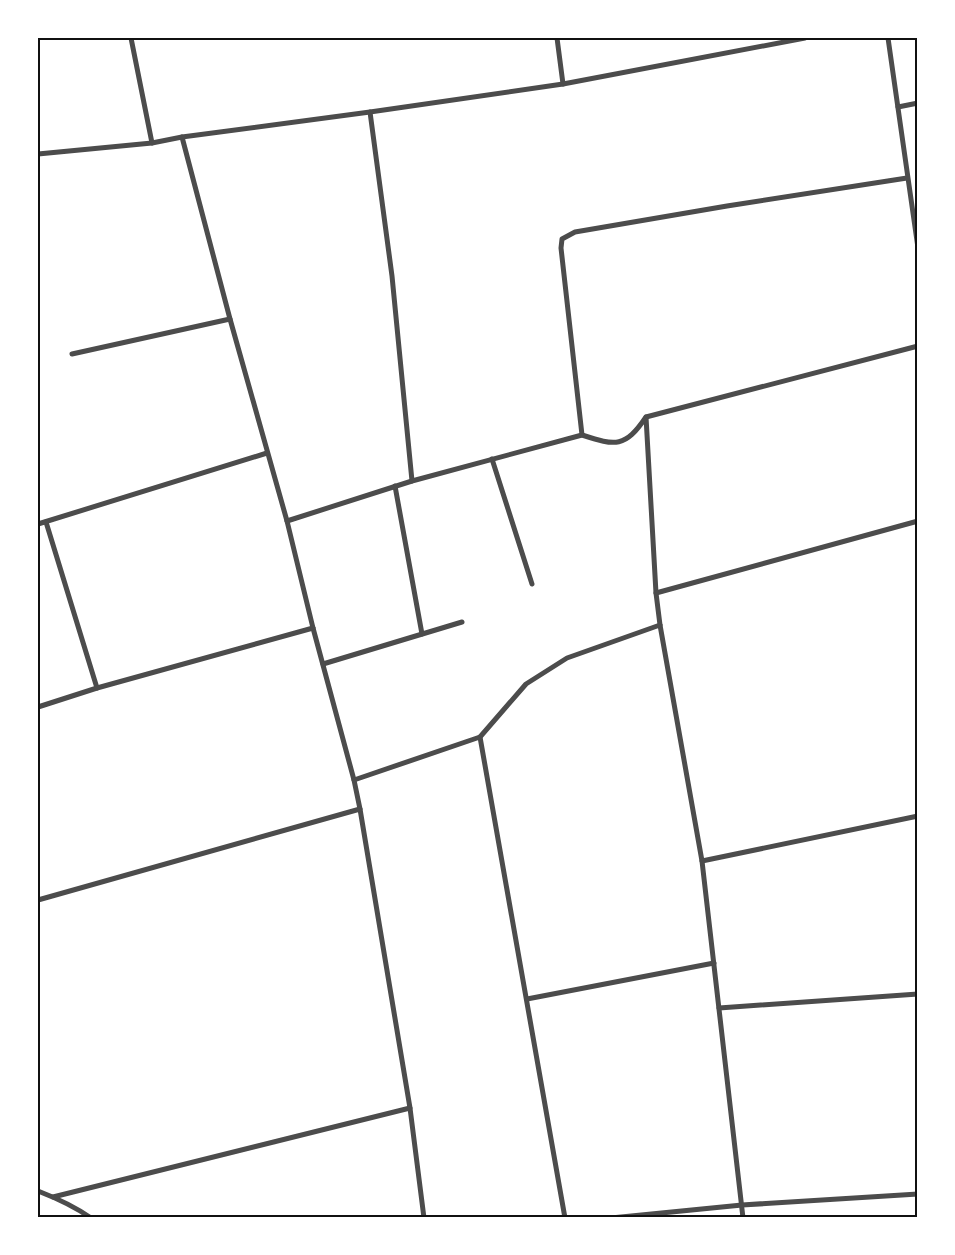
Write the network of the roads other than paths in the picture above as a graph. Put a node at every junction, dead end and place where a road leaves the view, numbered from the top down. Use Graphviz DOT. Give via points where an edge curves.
graph roads {
  1 [pos="131,38"];
  2 [pos="557,38"];
  3 [pos="805,38"];
  4 [pos="888,38"];
  5 [pos="563,84"];
  6 [pos="918,103"];
  7 [pos="898,107"];
  8 [pos="370,112"];
  9 [pos="182,137"];
  10 [pos="152,143"];
  11 [pos="38,154"];
  12 [pos="907,178"];
  13 [pos="918,248"];
  14 [pos="230,318"];
  15 [pos="918,346"];
  16 [pos="72,354"];
  17 [pos="646,416"];
  18 [pos="582,435"];
  19 [pos="267,453"];
  20 [pos="492,459"];
  21 [pos="412,481"];
  22 [pos="395,486"];
  23 [pos="287,521"];
  24 [pos="918,521"];
  25 [pos="46,522"];
  26 [pos="38,524"];
  27 [pos="532,584"];
  28 [pos="656,592"];
  29 [pos="462,622"];
  30 [pos="660,625"];
  31 [pos="313,628"];
  32 [pos="422,634"];
  33 [pos="323,664"];
  34 [pos="97,688"];
  35 [pos="38,707"];
  36 [pos="480,737"];
  37 [pos="354,780"];
  38 [pos="360,808"];
  39 [pos="918,816"];
  40 [pos="702,861"];
  41 [pos="38,900"];
  42 [pos="714,963"];
  43 [pos="918,994"];
  44 [pos="527,999"];
  45 [pos="719,1008"];
  46 [pos="410,1108"];
  47 [pos="38,1191"];
  48 [pos="918,1194"];
  49 [pos="53,1197"];
  50 [pos="742,1205"];
  51 [pos="91,1218"];
  52 [pos="424,1218"];
  53 [pos="565,1218"];
  54 [pos="611,1218"];
  55 [pos="743,1218"];
  1 -- 10 [label="street"];
  2 -- 5 [label="street"];
  3 -- 5 [label="street"];
  4 -- 7 [label="street"];
  5 -- 8 [label="street"];
  6 -- 7 [label="street"];
  7 -- 12 [label="street"];
  8 -- 9 [label="street"];
  8 -- 21 [label="street" via="392,276"];
  9 -- 10 [label="street"];
  9 -- 14 [label="street"];
  10 -- 11 [label="street"];
  12 -- 13 [label="street"];
  12 -- 18 [label="street" via="574,232 562,239"];
  14 -- 16 [label="street"];
  14 -- 19 [label="street"];
  15 -- 17 [label="street"];
  17 -- 18 [label="street" via="624,441 607,443"];
  17 -- 28 [label="street"];
  18 -- 20 [label="street"];
  19 -- 23 [label="street"];
  19 -- 25 [label="street"];
  20 -- 21 [label="street"];
  20 -- 27 [label="street"];
  21 -- 22 [label="street"];
  22 -- 23 [label="street"];
  22 -- 32 [label="street"];
  23 -- 31 [label="street"];
  24 -- 28 [label="street"];
  25 -- 26 [label="street"];
  25 -- 34 [label="street"];
  28 -- 30 [label="street"];
  29 -- 32 [label="street"];
  30 -- 36 [label="street" via="567,658 526,684"];
  30 -- 40 [label="street"];
  31 -- 33 [label="street"];
  31 -- 34 [label="street"];
  32 -- 33 [label="street"];
  33 -- 37 [label="street"];
  34 -- 35 [label="street"];
  36 -- 37 [label="street"];
  36 -- 44 [label="street"];
  37 -- 38 [label="street"];
  38 -- 41 [label="street"];
  38 -- 46 [label="street"];
  39 -- 40 [label="street"];
  40 -- 42 [label="street"];
  42 -- 44 [label="street"];
  42 -- 45 [label="street"];
  43 -- 45 [label="street"];
  44 -- 53 [label="street"];
  45 -- 50 [label="street"];
  46 -- 49 [label="street"];
  46 -- 52 [label="street"];
  47 -- 49 [label="street"];
  48 -- 50 [label="street"];
  49 -- 51 [label="street"];
  50 -- 54 [label="street"];
  50 -- 55 [label="street"];
}
